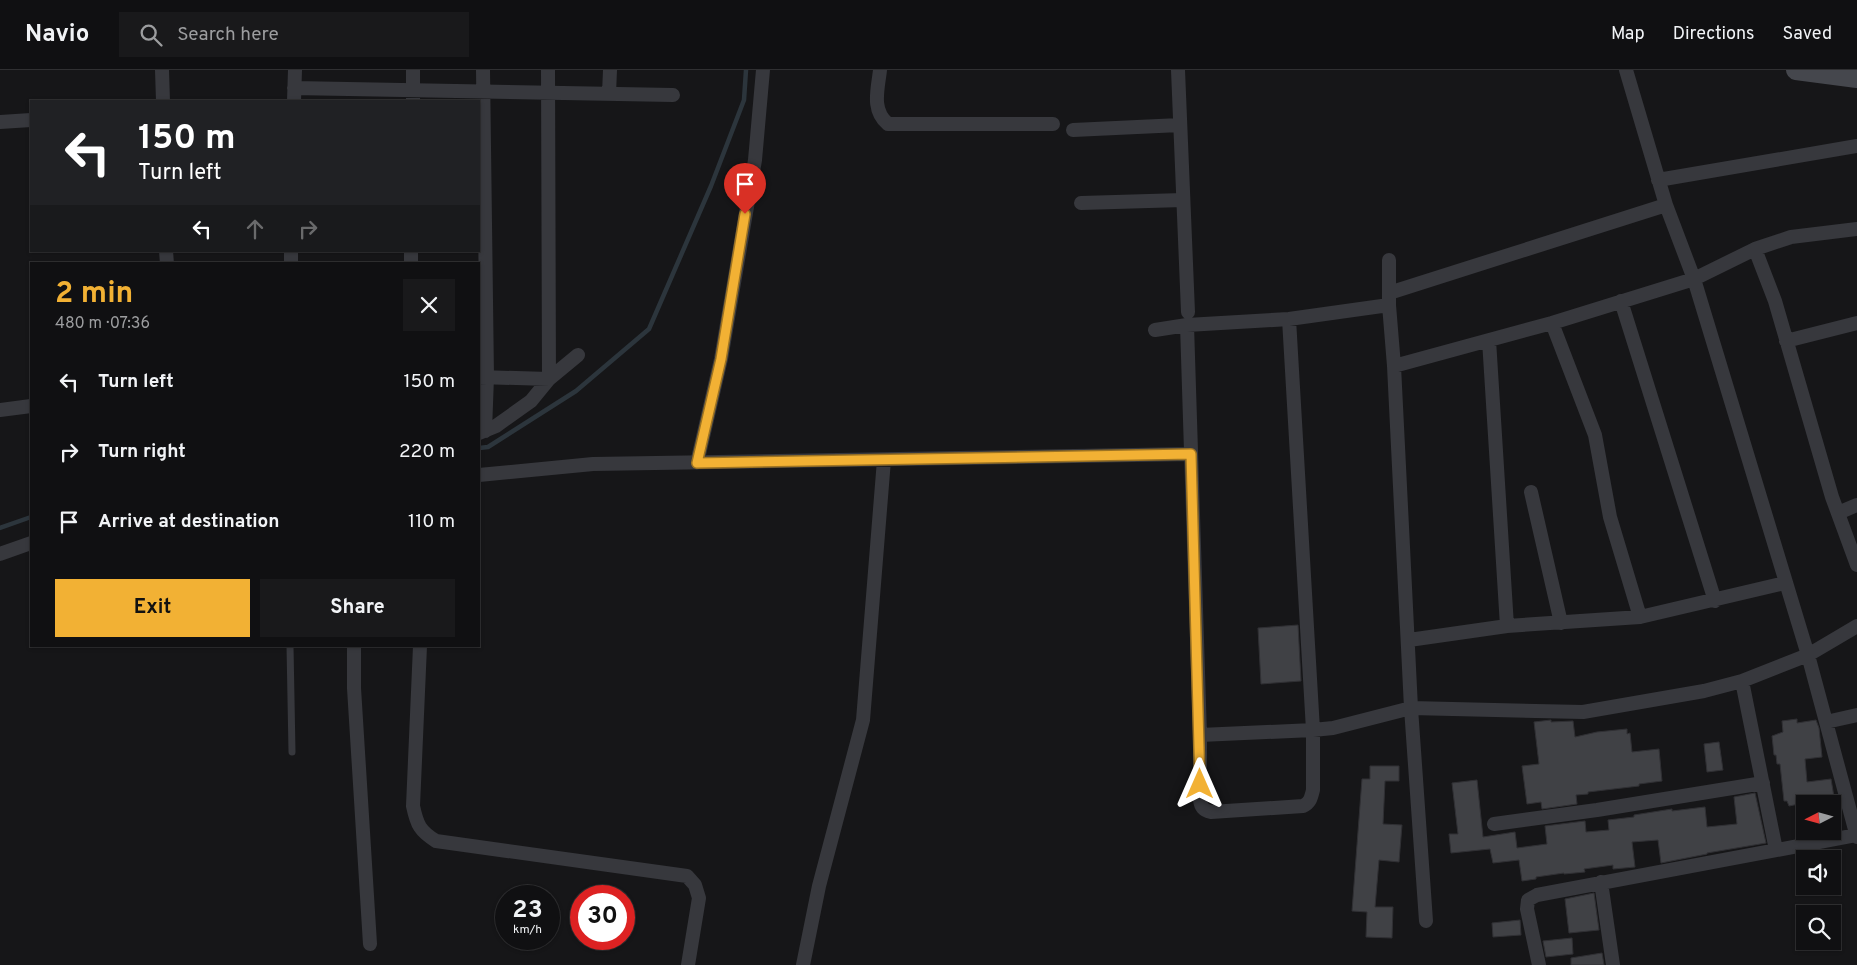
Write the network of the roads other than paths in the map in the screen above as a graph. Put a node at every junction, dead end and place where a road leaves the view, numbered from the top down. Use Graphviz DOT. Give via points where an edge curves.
graph roads {
  1 [pos="162,70"];
  2 [pos="295,70"];
  3 [pos="412,70"];
  4 [pos="483,70"];
  5 [pos="548,70"];
  6 [pos="610,70"];
  7 [pos="762,70"];
  8 [pos="880,70"];
  9 [pos="1178,70"];
  10 [pos="1626,70"];
  11 [pos="1796,70"];
  12 [pos="1857,78"];
  13 [pos="485,92"];
  14 [pos="548,93"];
  15 [pos="609,94"];
  16 [pos="294,95"];
  17 [pos="673,95"];
  18 [pos="413,96"];
  19 [pos="163,100"];
  20 [pos="30,120"];
  21 [pos="0,122"];
  22 [pos="1053,124"];
  23 [pos="1180,125"];
  24 [pos="1073,130"];
  25 [pos="1857,146"];
  26 [pos="1658,180"];
  27 [pos="1183,200"];
  28 [pos="1081,203"];
  29 [pos="1666,205"];
  30 [pos="1857,229"];
  31 [pos="1755,249"];
  32 [pos="1389,260"];
  33 [pos="1694,279"];
  34 [pos="1389,299"];
  35 [pos="1621,301"];
  36 [pos="1187,318"];
  37 [pos="1289,319"];
  38 [pos="1552,323"];
  39 [pos="1857,323"];
  40 [pos="1155,330"];
  41 [pos="1489,340"];
  42 [pos="1786,341"];
  43 [pos="578,355"];
  44 [pos="1394,366"];
  45 [pos="483,377"];
  46 [pos="548,379"];
  47 [pos="30,406"];
  48 [pos="0,410"];
  49 [pos="482,432"];
  50 [pos="1191,454"];
  51 [pos="884,460"];
  52 [pos="697,463"];
  53 [pos="480,475"];
  54 [pos="1531,492"];
  55 [pos="1857,505"];
  56 [pos="1838,512"];
  57 [pos="30,543"];
  58 [pos="0,554"];
  59 [pos="1857,565"];
  60 [pos="1785,583"];
  61 [pos="1715,601"];
  62 [pos="1640,617"];
  63 [pos="1561,623"];
  64 [pos="1507,626"];
  65 [pos="1857,626"];
  66 [pos="1409,640"];
  67 [pos="290,647"];
  68 [pos="354,647"];
  69 [pos="420,647"];
  70 [pos="1808,655"];
  71 [pos="1742,681"];
  72 [pos="1411,708"];
  73 [pos="1857,715"];
  74 [pos="1826,722"];
  75 [pos="1314,730"];
  76 [pos="1200,735"];
  77 [pos="292,752"];
  78 [pos="1763,783"];
  79 [pos="1851,792"];
  80 [pos="1494,824"];
  81 [pos="1857,836"];
  82 [pos="1776,850"];
  83 [pos="1601,882"];
  84 [pos="1426,920"];
  85 [pos="370,944"];
  86 [pos="688,965"];
  87 [pos="803,965"];
  88 [pos="1539,965"];
  89 [pos="1613,965"];
  1 -- 19 [label="street"];
  2 -- 16 [label="street"];
  3 -- 18 [label="street"];
  4 -- 13 [label="street"];
  5 -- 14 [label="street"];
  6 -- 15 [label="street"];
  7 -- 52 [label="street" via="755,160 721,359"];
  8 -- 22 [label="street" via="876,105 888,124"];
  9 -- 23 [label="street"];
  10 -- 26 [label="street"];
  11 -- 12 [label="street"];
  13 -- 14 [label="street"];
  13 -- 18 [label="street"];
  13 -- 45 [label="street"];
  14 -- 15 [label="street"];
  14 -- 46 [label="street"];
  15 -- 17 [label="street"];
  16 -- 18 [label="street"];
  20 -- 21 [label="street"];
  23 -- 24 [label="street"];
  23 -- 27 [label="street"];
  25 -- 26 [label="street"];
  26 -- 29 [label="street"];
  27 -- 28 [label="street"];
  27 -- 36 [label="street"];
  29 -- 33 [label="street"];
  29 -- 34 [label="street"];
  30 -- 31 [label="street" via="1791,237"];
  31 -- 33 [label="street"];
  31 -- 42 [label="street"];
  32 -- 34 [label="street"];
  33 -- 35 [label="street"];
  33 -- 60 [label="street"];
  34 -- 37 [label="street"];
  34 -- 44 [label="street"];
  35 -- 38 [label="street"];
  35 -- 61 [label="street"];
  36 -- 37 [label="street"];
  36 -- 40 [label="street"];
  36 -- 50 [label="street"];
  37 -- 75 [label="street"];
  38 -- 41 [label="street"];
  38 -- 62 [label="street" via="1595,436 1610,517"];
  39 -- 42 [label="street"];
  41 -- 44 [label="street"];
  41 -- 64 [label="street"];
  42 -- 56 [label="street"];
  43 -- 46 [label="street"];
  44 -- 66 [label="street"];
  45 -- 46 [label="street"];
  45 -- 49 [label="street"];
  46 -- 49 [label="street" via="531,402"];
  47 -- 48 [label="street"];
  50 -- 51 [label="street"];
  50 -- 76 [label="street"];
  51 -- 52 [label="street"];
  51 -- 87 [label="street" via="863,720"];
  52 -- 53 [label="street" via="593,464"];
  54 -- 63 [label="street"];
  55 -- 56 [label="street"];
  56 -- 59 [label="street"];
  57 -- 58 [label="street"];
  60 -- 61 [label="street"];
  60 -- 70 [label="street"];
  61 -- 62 [label="street"];
  62 -- 63 [label="street"];
  63 -- 64 [label="street"];
  64 -- 66 [label="street"];
  65 -- 70 [label="street"];
  66 -- 72 [label="street"];
  67 -- 77 [label="lane"];
  68 -- 85 [label="street" via="354,698"];
  69 -- 86 [label="street" via="413,806 416,822 425,834 436,842 687,876 695,884 699,898"];
  70 -- 71 [label="street"];
  70 -- 74 [label="street"];
  71 -- 72 [label="street" via="1584,712"];
  71 -- 78 [label="street"];
  72 -- 75 [label="street"];
  72 -- 84 [label="street"];
  73 -- 74 [label="street"];
  74 -- 79 [label="street"];
  75 -- 76 [label="street"];
  75 -- 76 [label="street" via="1313,790 1308,804 1211,812 1201,806 1200,800"];
  78 -- 80 [label="street"];
  78 -- 82 [label="street"];
  79 -- 81 [label="street"];
  81 -- 82 [label="street"];
  82 -- 83 [label="street"];
  83 -- 88 [label="street" via="1537,895 1528,900"];
  83 -- 89 [label="street"];
}
